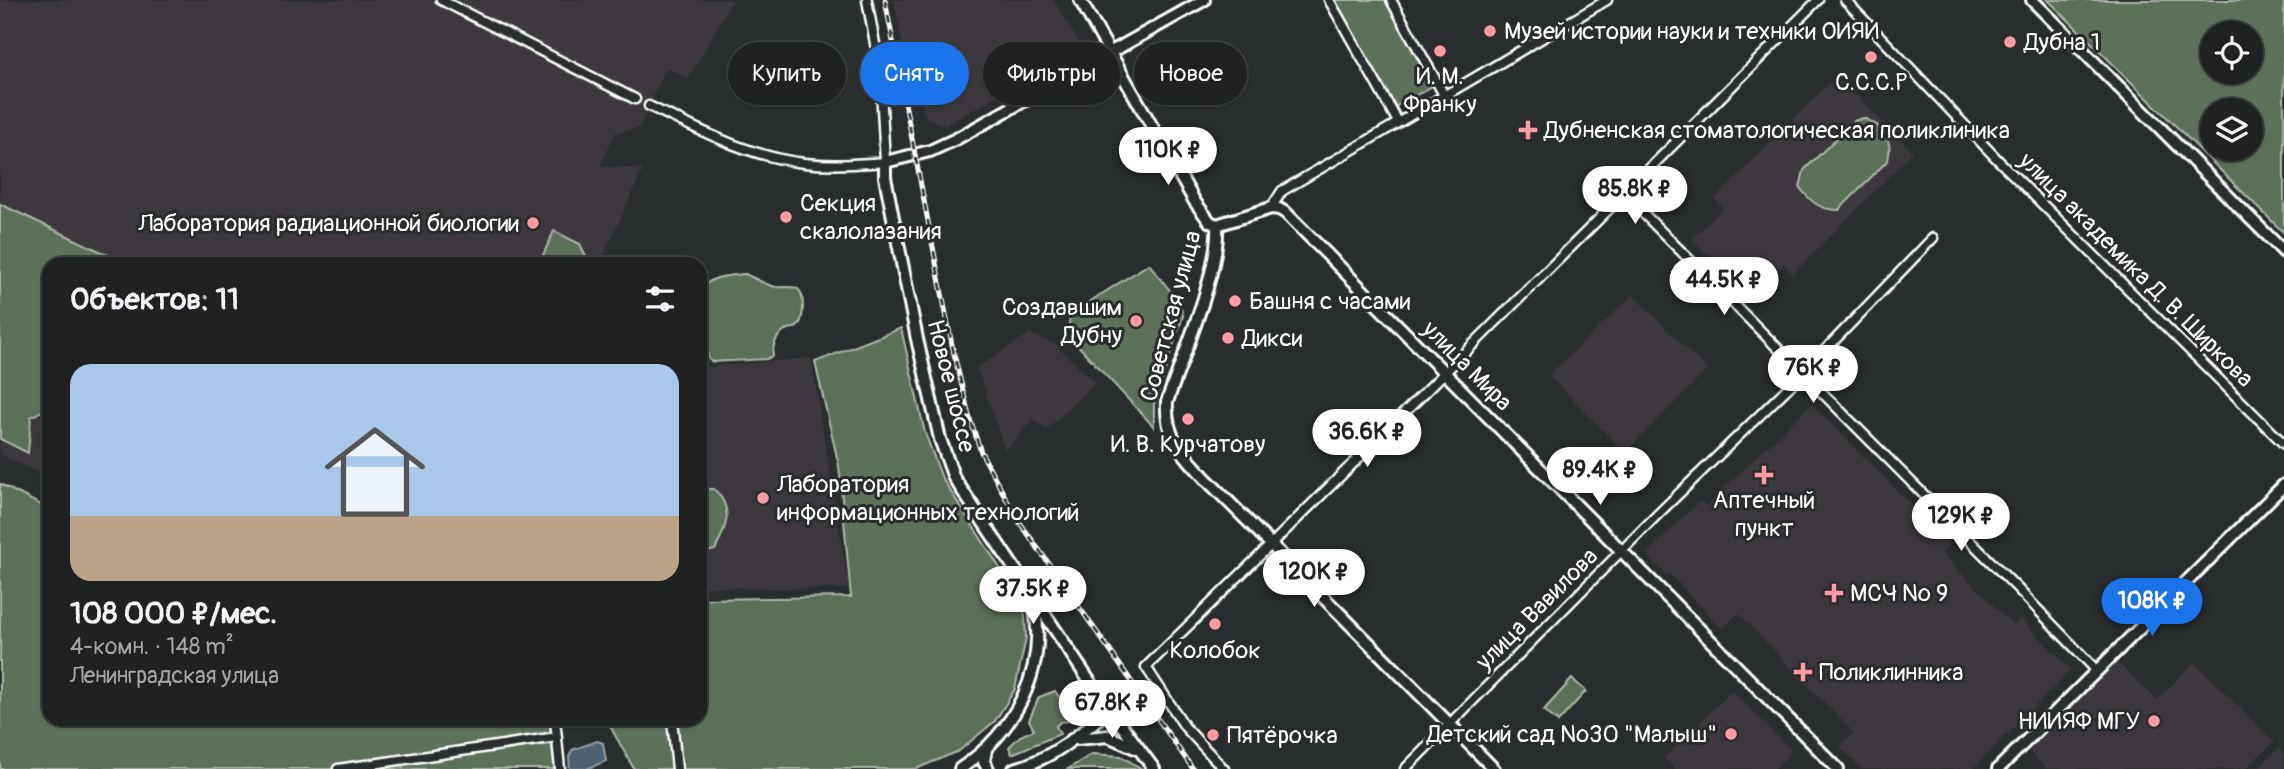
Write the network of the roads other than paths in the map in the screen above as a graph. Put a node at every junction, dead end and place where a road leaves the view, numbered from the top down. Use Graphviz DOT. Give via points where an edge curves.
graph roads {
  1 [pos="441,0"];
  2 [pos="867,0"];
  3 [pos="1080,0"];
  4 [pos="1204,0"];
  5 [pos="1329,0"];
  6 [pos="1391,0"];
  7 [pos="1607,0"];
  8 [pos="1818,0"];
  9 [pos="1845,0"];
  10 [pos="2032,0"];
  11 [pos="1104,42"];
  12 [pos="1120,46"];
  13 [pos="1120,70"];
  14 [pos="1444,95"];
  15 [pos="635,99"];
  16 [pos="1016,105"];
  17 [pos="649,106"];
  18 [pos="1398,122"];
  19 [pos="885,162"];
  20 [pos="1624,194"];
  21 [pos="1271,208"];
  22 [pos="1217,225"];
  23 [pos="1933,238"];
  24 [pos="2284,252"];
  25 [pos="1443,373"];
  26 [pos="1802,374"];
  27 [pos="2284,444"];
  28 [pos="2284,485"];
  29 [pos="1272,545"];
  30 [pos="1622,551"];
  31 [pos="1032,598"];
  32 [pos="1060,638"];
  33 [pos="1035,653"];
  34 [pos="2096,671"];
  35 [pos="1109,709"];
  36 [pos="1450,724"];
  37 [pos="555,726"];
  38 [pos="673,726"];
  39 [pos="556,737"];
  40 [pos="1075,740"];
  41 [pos="986,750"];
  42 [pos="1140,751"];
  43 [pos="338,769"];
  44 [pos="560,769"];
  45 [pos="677,769"];
  46 [pos="960,769"];
  47 [pos="988,769"];
  48 [pos="1014,769"];
  49 [pos="1154,769"];
  50 [pos="1224,769"];
  51 [pos="1405,769"];
  52 [pos="1494,769"];
  53 [pos="1838,769"];
  54 [pos="1997,769"];
  1 -- 15 [label="street"];
  2 -- 19 [label="street" via="880,71"];
  3 -- 11 [label="main road"];
  4 -- 12 [label="main road"];
  5 -- 18 [label="street"];
  6 -- 14 [label="street"];
  7 -- 14 [label="street"];
  8 -- 20 [label="street"];
  9 -- 27 [label="street, улица академика Д. В. Ширкова" via="1998,160"];
  10 -- 24 [label="main road"];
  13 -- 22 [label="main road" via="1195,202"];
  14 -- 18 [label="street"];
  16 -- 19 [label="main road" via="930,151"];
  17 -- 19 [label="street" via="783,159 822,165"];
  18 -- 21 [label="street" via="1282,191"];
  19 -- 31 [label="main road, Новое шоссе" via="917,338 947,461 963,494"];
  20 -- 25 [label="street"];
  20 -- 26 [label="street"];
  21 -- 22 [label="main road, Советская улица"];
  21 -- 25 [label="main road, улица Мира" via="1297,223"];
  22 -- 29 [label="main road, Советская улица" via="1218,242 1167,402 1166,419 1178,447"];
  23 -- 26 [label="street, улица Вавилова"];
  25 -- 29 [label="street"];
  25 -- 30 [label="main road, улица Мира"];
  26 -- 30 [label="street, улица Вавилова"];
  26 -- 34 [label="street"];
  28 -- 34 [label="main road"];
  29 -- 36 [label="main road"];
  29 -- 50 [label="street" via="1146,667 1185,727"];
  30 -- 36 [label="street, улица Вавилова"];
  30 -- 53 [label="main road, улица Мира"];
  31 -- 32 [label="main road, Новое шоссе"];
  31 -- 33 [label="main road, Новое шоссе" via="1037,624"];
  32 -- 33 [label="main road" via="1048,639"];
  32 -- 35 [label="main road, Новое шоссе"];
  33 -- 41 [label="main road, Новое шоссе" via="1017,710"];
  34 -- 54 [label="main road"];
  35 -- 40 [label="main road"];
  35 -- 42 [label="main road, Новое шоссе"];
  36 -- 51 [label="street, улица Вавилова"];
  36 -- 52 [label="main road"];
  37 -- 39 [label="street"];
  38 -- 45 [label="street"];
  39 -- 43 [label="street"];
  39 -- 44 [label="street"];
  40 -- 42 [label="main road" via="1108,736"];
  40 -- 48 [label="main road"];
  41 -- 46 [label="main road, Новое шоссе"];
  41 -- 47 [label="main road"];
  42 -- 49 [label="main road, Новое шоссе"];
}
